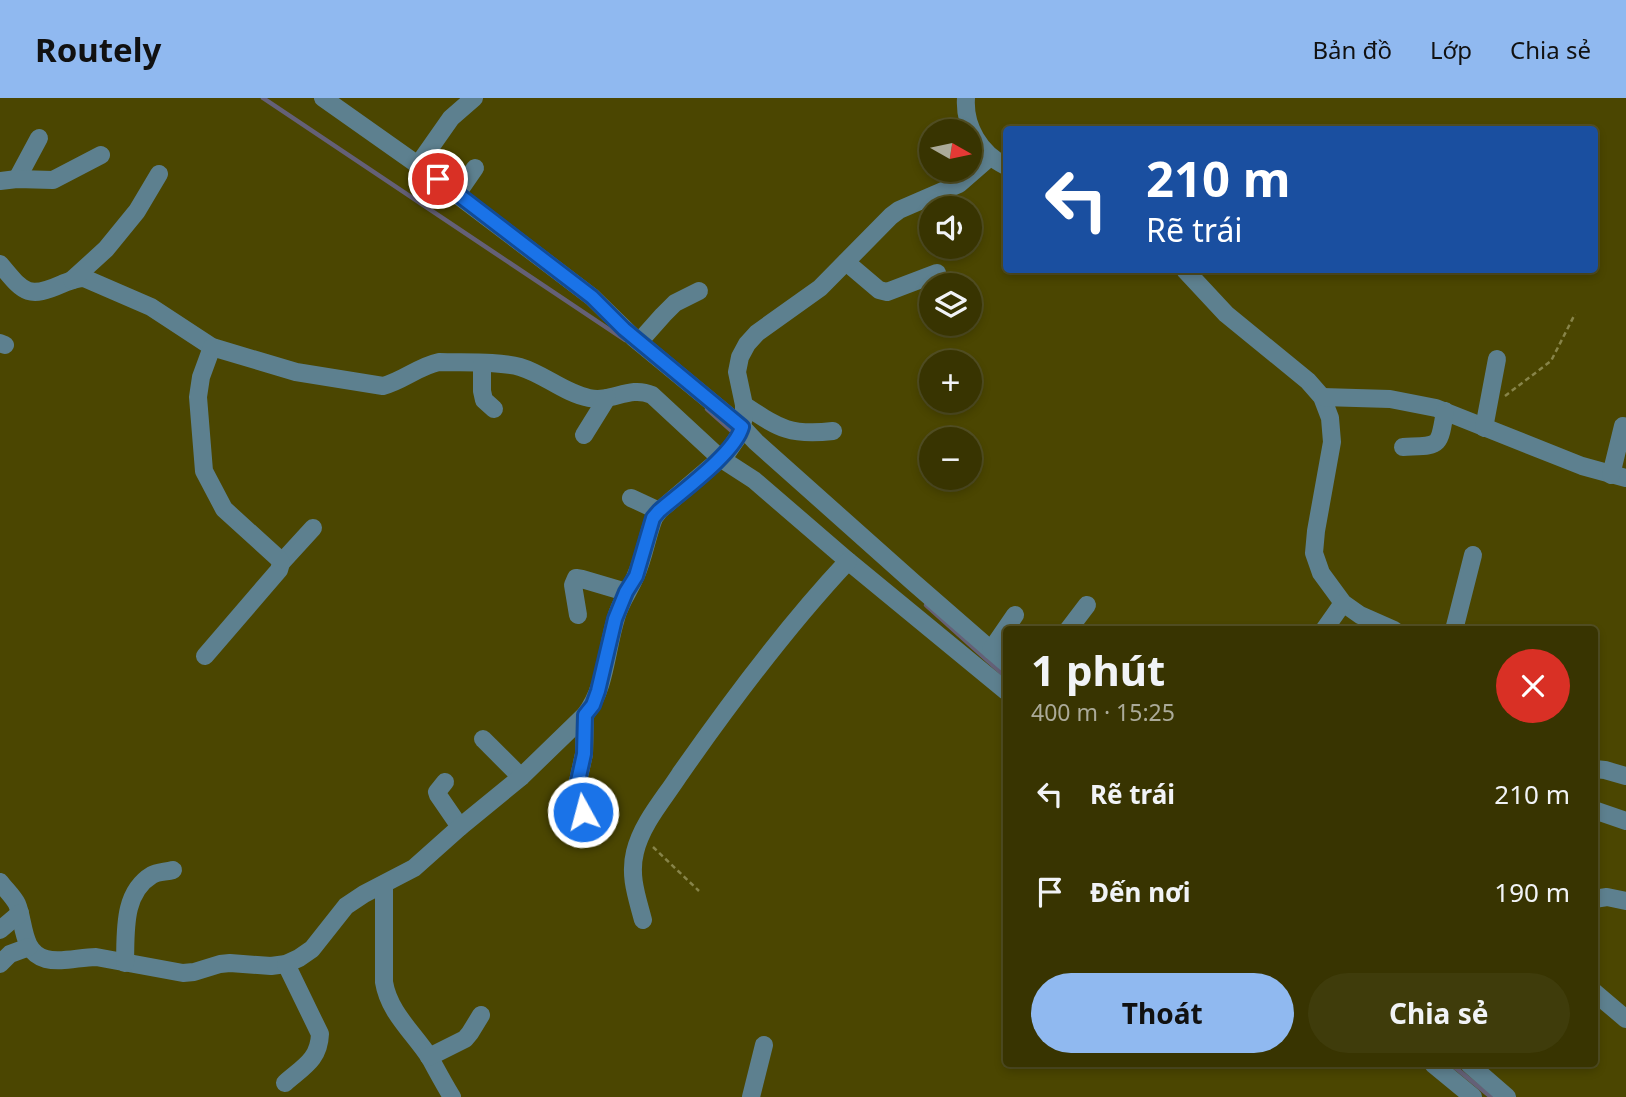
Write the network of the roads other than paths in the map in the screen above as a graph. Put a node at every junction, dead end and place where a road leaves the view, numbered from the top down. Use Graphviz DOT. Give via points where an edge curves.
graph roads {
  1 [pos="323,98"];
  2 [pos="474,98"];
  3 [pos="966,98"];
  4 [pos="39,138"];
  5 [pos="101,155"];
  6 [pos="990,157"];
  7 [pos="1003,164"];
  8 [pos="418,165"];
  9 [pos="475,167"];
  10 [pos="159,174"];
  11 [pos="8,180"];
  12 [pos="457,194"];
  13 [pos="846,262"];
  14 [pos="0,264"];
  15 [pos="1188,273"];
  16 [pos="72,280"];
  17 [pos="919,280"];
  18 [pos="699,291"];
  19 [pos="632,336"];
  20 [pos="212,347"];
  21 [pos="1497,359"];
  22 [pos="482,364"];
  23 [pos="1322,397"];
  24 [pos="607,398"];
  25 [pos="744,405"];
  26 [pos="494,409"];
  27 [pos="1445,411"];
  28 [pos="1623,426"];
  29 [pos="1483,428"];
  30 [pos="741,430"];
  31 [pos="832,431"];
  32 [pos="584,435"];
  33 [pos="1404,447"];
  34 [pos="723,456"];
  35 [pos="1619,477"];
  36 [pos="631,498"];
  37 [pos="659,511"];
  38 [pos="313,528"];
  39 [pos="1473,555"];
  40 [pos="848,561"];
  41 [pos="281,564"];
  42 [pos="626,592"];
  43 [pos="1343,603"];
  44 [pos="1087,605"];
  45 [pos="578,615"];
  46 [pos="1015,615"];
  47 [pos="1007,626"];
  48 [pos="1071,626"];
  49 [pos="1327,626"];
  50 [pos="1385,626"];
  51 [pos="1455,626"];
  52 [pos="1003,632"];
  53 [pos="991,650"];
  54 [pos="205,656"];
  55 [pos="1003,660"];
  56 [pos="1003,689"];
  57 [pos="585,715"];
  58 [pos="483,738"];
  59 [pos="1598,769"];
  60 [pos="1626,776"];
  61 [pos="521,777"];
  62 [pos="445,782"];
  63 [pos="1598,811"];
  64 [pos="583,812"];
  65 [pos="1626,821"];
  66 [pos="460,827"];
  67 [pos="173,870"];
  68 [pos="0,882"];
  69 [pos="384,884"];
  70 [pos="1598,898"];
  71 [pos="1626,901"];
  72 [pos="19,913"];
  73 [pos="643,920"];
  74 [pos="0,930"];
  75 [pos="29,947"];
  76 [pos="125,963"];
  77 [pos="0,964"];
  78 [pos="286,964"];
  79 [pos="1598,995"];
  80 [pos="1623,1012"];
  81 [pos="481,1014"];
  82 [pos="764,1045"];
  83 [pos="429,1057"];
  84 [pos="1437,1067"];
  85 [pos="1472,1067"];
  86 [pos="285,1083"];
  87 [pos="452,1097"];
  88 [pos="751,1097"];
  89 [pos="1473,1097"];
  90 [pos="1507,1097"];
  1 -- 8 [label="street"];
  2 -- 8 [label="street" via="451,118"];
  3 -- 6 [label="street" via="968,124"];
  4 -- 11 [label="street"];
  5 -- 11 [label="street" via="53,180"];
  6 -- 7 [label="street"];
  6 -- 13 [label="street" via="959,184 899,210"];
  8 -- 12 [label="street"];
  9 -- 12 [label="street"];
  10 -- 16 [label="street" via="106,249"];
  12 -- 19 [label="street" via="592,297"];
  13 -- 17 [label="street" via="887,292"];
  13 -- 25 [label="street" via="747,344 737,372"];
  14 -- 16 [label="street" via="26,291 46,291"];
  15 -- 23 [label="street" via="1226,314"];
  16 -- 20 [label="street" via="84,278 143,302"];
  18 -- 19 [label="street"];
  19 -- 30 [label="street"];
  20 -- 22 [label="street" via="296,372 383,386 429,364"];
  20 -- 41 [label="street" via="198,397 204,471 223,509"];
  21 -- 29 [label="street"];
  22 -- 24 [label="street" via="520,367 590,399"];
  22 -- 26 [label="street" via="484,400"];
  23 -- 27 [label="street" via="1390,399"];
  23 -- 43 [label="street" via="1332,442 1314,553 1321,573"];
  24 -- 32 [label="street"];
  24 -- 34 [label="street" via="635,391 652,395"];
  25 -- 30 [label="street"];
  25 -- 31 [label="street" via="786,430"];
  27 -- 29 [label="street"];
  27 -- 33 [label="street" via="1433,446"];
  28 -- 35 [label="street"];
  29 -- 35 [label="street"];
  30 -- 34 [label="street"];
  30 -- 53 [label="street"];
  34 -- 37 [label="street"];
  34 -- 40 [label="street"];
  36 -- 37 [label="street"];
  37 -- 42 [label="street"];
  38 -- 41 [label="street"];
  39 -- 51 [label="street"];
  40 -- 56 [label="street"];
  40 -- 73 [label="street" via="807,606 646,824 632,870"];
  41 -- 54 [label="street"];
  42 -- 45 [label="street" via="576,578"];
  42 -- 57 [label="street" via="598,691"];
  43 -- 49 [label="street"];
  43 -- 50 [label="street"];
  44 -- 48 [label="street"];
  46 -- 47 [label="street"];
  52 -- 53 [label="street"];
  53 -- 55 [label="street"];
  57 -- 61 [label="street"];
  57 -- 64 [label="street" via="584,754 576,790"];
  58 -- 61 [label="street"];
  59 -- 60 [label="street"];
  61 -- 66 [label="street"];
  62 -- 66 [label="street" via="438,795"];
  63 -- 65 [label="street"];
  66 -- 69 [label="street" via="414,869"];
  67 -- 76 [label="street" via="153,874 134,895 127,912"];
  68 -- 72 [label="street"];
  69 -- 78 [label="street" via="346,906 312,949"];
  69 -- 83 [label="street" via="386,995"];
  70 -- 71 [label="street"];
  72 -- 74 [label="street"];
  72 -- 75 [label="street"];
  75 -- 76 [label="street" via="45,959 96,957"];
  75 -- 77 [label="street" via="10,954"];
  76 -- 78 [label="street" via="183,973 230,963"];
  78 -- 86 [label="street" via="320,1034 320,1046 314,1058"];
  79 -- 80 [label="street"];
  81 -- 83 [label="street" via="465,1038"];
  82 -- 88 [label="street"];
  83 -- 87 [label="street"];
  84 -- 89 [label="street"];
  85 -- 90 [label="street"];
}
